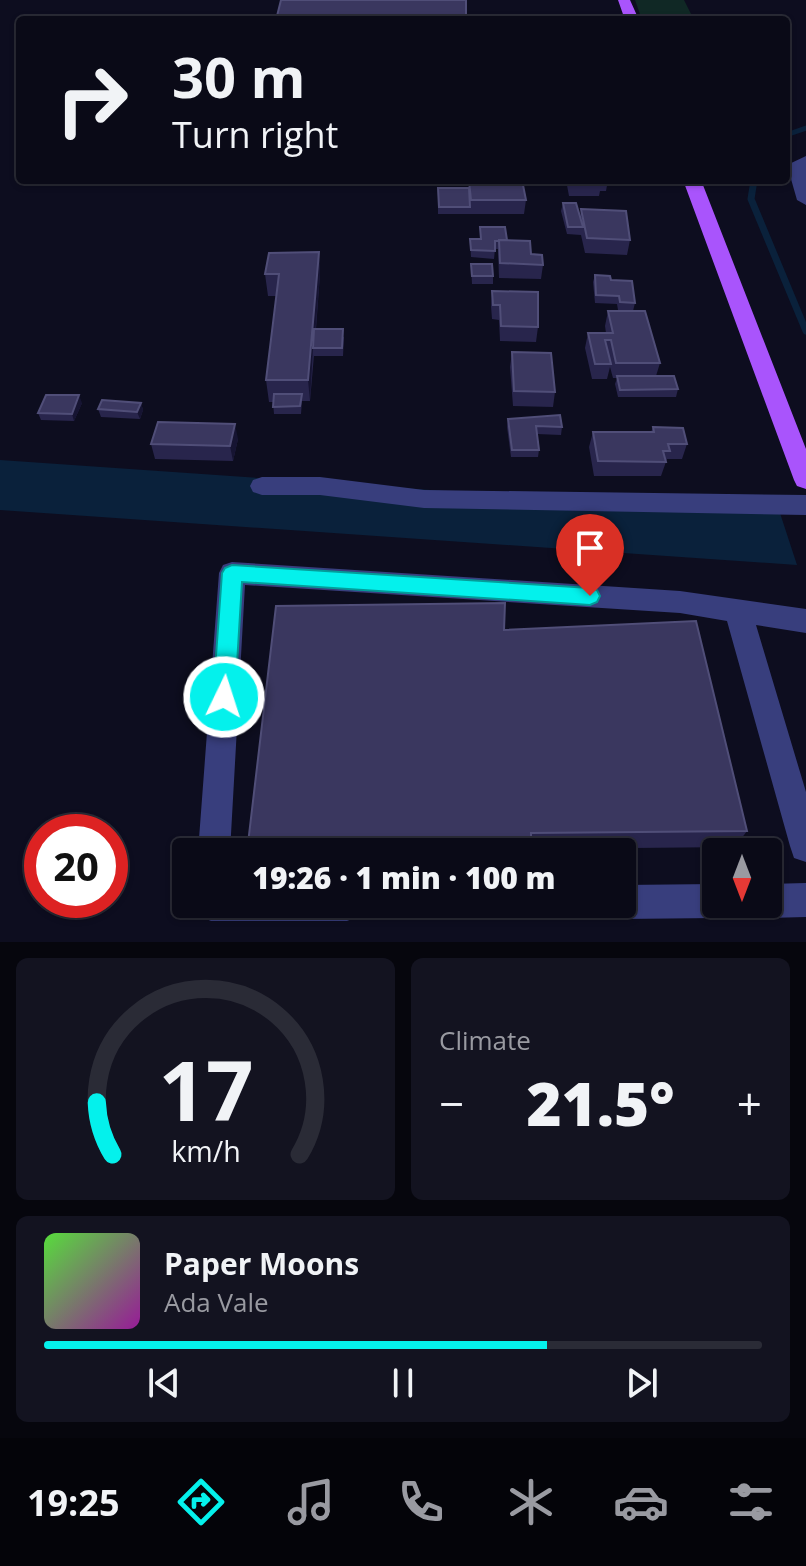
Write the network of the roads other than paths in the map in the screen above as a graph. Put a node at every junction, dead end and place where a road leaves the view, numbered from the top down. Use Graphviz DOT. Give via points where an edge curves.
graph roads {
  1 [pos="806,161"];
  2 [pos="694,184"];
  3 [pos="806,200"];
  4 [pos="806,480"];
  5 [pos="262,486"];
  6 [pos="806,505"];
  7 [pos="738,611"];
  8 [pos="806,621"];
  9 [pos="215,838"];
  10 [pos="806,846"];
  11 [pos="806,900"];
  12 [pos="702,901"];
  13 [pos="782,901"];
  14 [pos="636,902"];
  1 -- 3 [label="lane" via="795,165"];
  2 -- 4 [label="main road"];
  5 -- 6 [label="lane" via="320,486 424,499"];
  7 -- 8 [label="lane"];
  7 -- 9 [label="lane" via="680,602 232,573"];
  7 -- 10 [label="lane"];
  11 -- 13 [label="lane"];
  12 -- 14 [label="lane"];
}
